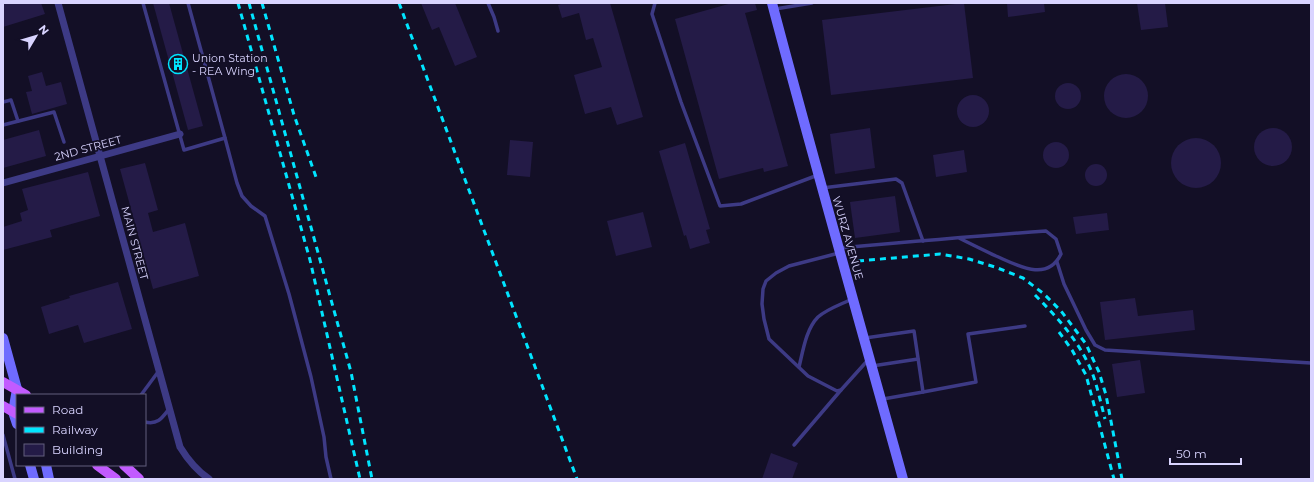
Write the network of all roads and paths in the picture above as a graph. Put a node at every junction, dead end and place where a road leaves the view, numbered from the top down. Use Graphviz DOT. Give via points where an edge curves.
graph roads {
  1 [pos="58,3"];
  2 [pos="143,3"];
  3 [pos="188,3"];
  4 [pos="488,3"];
  5 [pos="654,3"];
  6 [pos="812,3"];
  7 [pos="773,6"];
  8 [pos="498,31"];
  9 [pos="3,102"];
  10 [pos="18,121"];
  11 [pos="3,125"];
  12 [pos="180,134"];
  13 [pos="225,138"];
  14 [pos="64,142"];
  15 [pos="100,156"];
  16 [pos="818,175"];
  17 [pos="3,182"];
  18 [pos="821,188"];
  19 [pos="959,238"];
  20 [pos="923,241"];
  21 [pos="839,250"];
  22 [pos="1057,262"];
  23 [pos="853,299"];
  24 [pos="1025,326"];
  25 [pos="3,338"];
  26 [pos="864,338"];
  27 [pos="918,359"];
  28 [pos="871,362"];
  29 [pos="1311,363"];
  30 [pos="799,367"];
  31 [pos="159,371"];
  32 [pos="3,382"];
  33 [pos="841,390"];
  34 [pos="923,392"];
  35 [pos="21,393"];
  36 [pos="142,394"];
  37 [pos="881,399"];
  38 [pos="3,406"];
  39 [pos="169,408"];
  40 [pos="15,413"];
  41 [pos="146,422"];
  42 [pos="3,435"];
  43 [pos="794,445"];
  44 [pos="30,466"];
  45 [pos="46,466"];
  46 [pos="98,466"];
  47 [pos="125,466"];
  48 [pos="15,479"];
  49 [pos="34,479"];
  50 [pos="49,479"];
  51 [pos="116,479"];
  52 [pos="139,479"];
  53 [pos="209,479"];
  54 [pos="332,479"];
  55 [pos="902,479"];
  1 -- 15 [label="street, MAIN STREET"];
  2 -- 12 [label="lane"];
  3 -- 13 [label="lane"];
  4 -- 8 [label="lane"];
  5 -- 16 [label="lane" via="652,14 681,102 720,206 741,204"];
  6 -- 7 [label="lane"];
  7 -- 16 [label="street, WURZ AVENUE"];
  9 -- 10 [label="lane" via="11,100"];
  10 -- 11 [label="lane"];
  10 -- 14 [label="lane" via="54,112"];
  12 -- 13 [label="lane" via="184,150"];
  12 -- 15 [label="street, 2ND STREET"];
  13 -- 54 [label="lane" via="242,196 265,216 311,377"];
  15 -- 17 [label="street, 2ND STREET"];
  15 -- 31 [label="street, MAIN STREET"];
  16 -- 18 [label="street, WURZ AVENUE"];
  18 -- 20 [label="lane" via="896,179 902,183"];
  18 -- 21 [label="street, WURZ AVENUE"];
  19 -- 20 [label="lane"];
  19 -- 22 [label="lane" via="1023,268 1037,270 1048,268"];
  19 -- 22 [label="lane" via="1046,231 1056,239 1061,254"];
  20 -- 21 [label="lane"];
  21 -- 23 [label="street, WURZ AVENUE"];
  21 -- 30 [label="lane" via="789,266 766,281 763,289 762,304 769,339"];
  22 -- 29 [label="lane" via="1064,284 1086,330 1094,345 1099,348"];
  23 -- 26 [label="street, WURZ AVENUE"];
  23 -- 30 [label="lane" via="818,317 809,331"];
  24 -- 34 [label="lane" via="968,334 976,382"];
  25 -- 35 [label="street"];
  26 -- 27 [label="lane" via="914,331"];
  26 -- 28 [label="street, WURZ AVENUE"];
  27 -- 28 [label="lane"];
  27 -- 34 [label="lane"];
  28 -- 33 [label="lane"];
  28 -- 37 [label="street, WURZ AVENUE"];
  30 -- 33 [label="lane" via="808,376 837,391"];
  31 -- 36 [label="lane"];
  31 -- 39 [label="street, MAIN STREET"];
  32 -- 35 [label="main road"];
  33 -- 43 [label="lane"];
  34 -- 37 [label="lane"];
  37 -- 55 [label="street, WURZ AVENUE"];
  38 -- 40 [label="main road"];
  39 -- 41 [label="lane" via="157,423"];
  39 -- 53 [label="street, MAIN STREET" via="180,447 190,464"];
  42 -- 48 [label="lane"];
  44 -- 49 [label="street"];
  45 -- 50 [label="street"];
  46 -- 51 [label="main road"];
  47 -- 52 [label="main road"];
}
